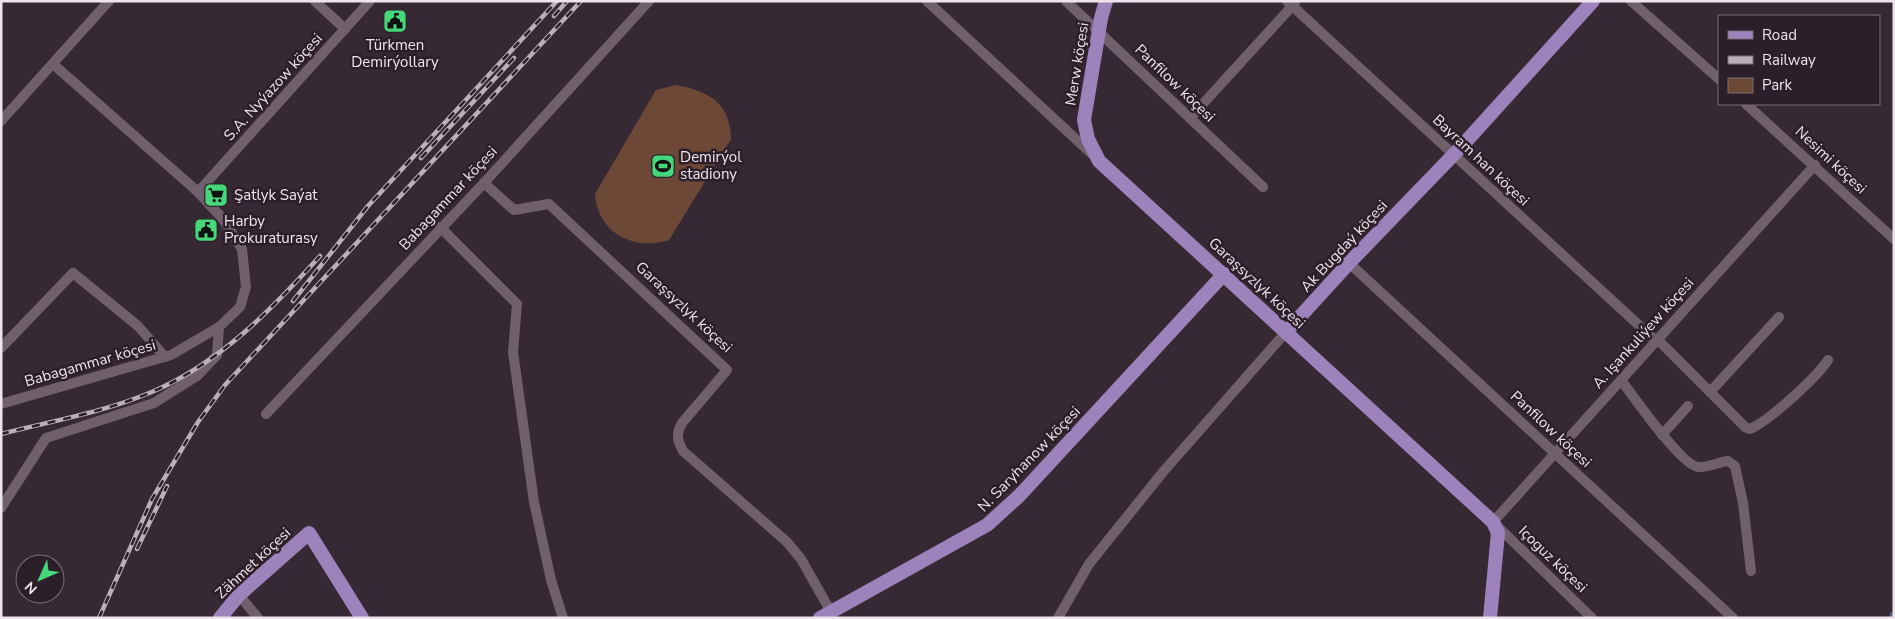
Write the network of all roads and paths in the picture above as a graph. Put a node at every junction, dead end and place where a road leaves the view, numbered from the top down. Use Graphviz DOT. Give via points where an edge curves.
graph roads {
  1 [pos="109,1"];
  2 [pos="315,1"];
  3 [pos="370,1"];
  4 [pos="649,1"];
  5 [pos="927,1"];
  6 [pos="1066,1"];
  7 [pos="1106,1"];
  8 [pos="1593,1"];
  9 [pos="1631,1"];
  10 [pos="1292,3"];
  11 [pos="345,29"];
  12 [pos="1100,32"];
  13 [pos="53,64"];
  14 [pos="1718,78"];
  15 [pos="1747,105"];
  16 [pos="1190,118"];
  17 [pos="1,121"];
  18 [pos="1453,155"];
  19 [pos="1099,161"];
  20 [pos="1815,165"];
  21 [pos="484,183"];
  22 [pos="1263,187"];
  23 [pos="198,192"];
  24 [pos="440,227"];
  25 [pos="1894,239"];
  26 [pos="1348,263"];
  27 [pos="1224,274"];
  28 [pos="1779,318"];
  29 [pos="219,327"];
  30 [pos="1286,332"];
  31 [pos="1657,340"];
  32 [pos="1,348"];
  33 [pos="165,357"];
  34 [pos="1828,360"];
  35 [pos="1621,380"];
  36 [pos="1710,392"];
  37 [pos="1,404"];
  38 [pos="1688,406"];
  39 [pos="266,414"];
  40 [pos="1662,435"];
  41 [pos="1555,453"];
  42 [pos="1,508"];
  43 [pos="1493,522"];
  44 [pos="1751,571"];
  45 [pos="239,595"];
  46 [pos="825,615"];
  47 [pos="220,618"];
  48 [pos="258,618"];
  49 [pos="362,618"];
  50 [pos="563,618"];
  51 [pos="1058,618"];
  52 [pos="1490,618"];
  53 [pos="1592,618"];
  54 [pos="1733,618"];
  1 -- 13 [label="street"];
  2 -- 11 [label="street"];
  3 -- 11 [label="street, S.A. Nyýazow köçesi"];
  4 -- 21 [label="street, Babagammar köçesi"];
  5 -- 19 [label="street, Garaşsyzlyk köçesi"];
  6 -- 12 [label="street, Panfilow köçesi"];
  7 -- 12 [label="main road, Merw köçesi"];
  8 -- 18 [label="main road, Ak Bugdaý köçesi"];
  9 -- 14 [label="street"];
  10 -- 16 [label="street"];
  10 -- 18 [label="street, Bayram han köçesi"];
  11 -- 23 [label="street, S.A. Nyýazow köçesi"];
  12 -- 16 [label="street, Panfilow köçesi"];
  12 -- 19 [label="main road, Merw köçesi" via="1084,120 1088,139"];
  13 -- 17 [label="street"];
  13 -- 23 [label="street"];
  15 -- 20 [label="street, Nesimi köçesi"];
  16 -- 22 [label="street, Panfilow köçesi"];
  18 -- 26 [label="main road, Ak Bugdaý köçesi"];
  18 -- 31 [label="street, Bayram han köçesi"];
  19 -- 27 [label="main road, Garaşsyzlyk köçesi"];
  20 -- 25 [label="street, Nesimi köçesi"];
  20 -- 31 [label="street, A. Işankuliýew köçesi"];
  21 -- 24 [label="street, Babagammar köçesi"];
  21 -- 46 [label="street, Garaşsyzlyk köçesi" via="514,210 549,204 727,370 682,423 677,432 678,441 683,451 787,542 801,559"];
  23 -- 29 [label="street, Babagammar köçesi" via="223,219 242,249 246,286 240,307"];
  24 -- 39 [label="street, Babagammar köçesi"];
  24 -- 50 [label="street" via="517,304 514,352 534,502 550,580"];
  26 -- 30 [label="main road, Ak Bugdaý köçesi"];
  26 -- 41 [label="street, Panfilow köçesi"];
  27 -- 30 [label="main road, Garaşsyzlyk köçesi"];
  27 -- 46 [label="main road, N. Saryhanow köçesi" via="1019,496 987,525"];
  28 -- 36 [label="street"];
  29 -- 33 [label="street, Babagammar köçesi"];
  29 -- 42 [label="street" via="217,355 197,376 154,403 46,438"];
  30 -- 43 [label="main road, Garaşsyzlyk köçesi"];
  30 -- 51 [label="street, Ak Bugdaý köçesi" via="1163,472 1089,564"];
  31 -- 35 [label="street, A. Işankuliýew köçesi"];
  31 -- 36 [label="street, Bayram han köçesi"];
  32 -- 33 [label="street" via="73,273 138,326"];
  33 -- 37 [label="street, Babagammar köçesi"];
  34 -- 36 [label="street, Bayram han köçesi" via="1797,392 1750,428"];
  35 -- 40 [label="street"];
  35 -- 41 [label="street, A. Işankuliýew köçesi"];
  38 -- 40 [label="street"];
  40 -- 44 [label="street" via="1695,467 1728,461 1735,466"];
  41 -- 43 [label="street, A. Işankuliýew köçesi"];
  41 -- 54 [label="street, Panfilow köçesi"];
  43 -- 52 [label="main road" via="1498,533"];
  43 -- 53 [label="street, Içoguz köçesi"];
  45 -- 47 [label="main road, Zähmet köçesi"];
  45 -- 48 [label="street"];
  45 -- 49 [label="main road, Zähmet köçesi" via="308,533"];
}
